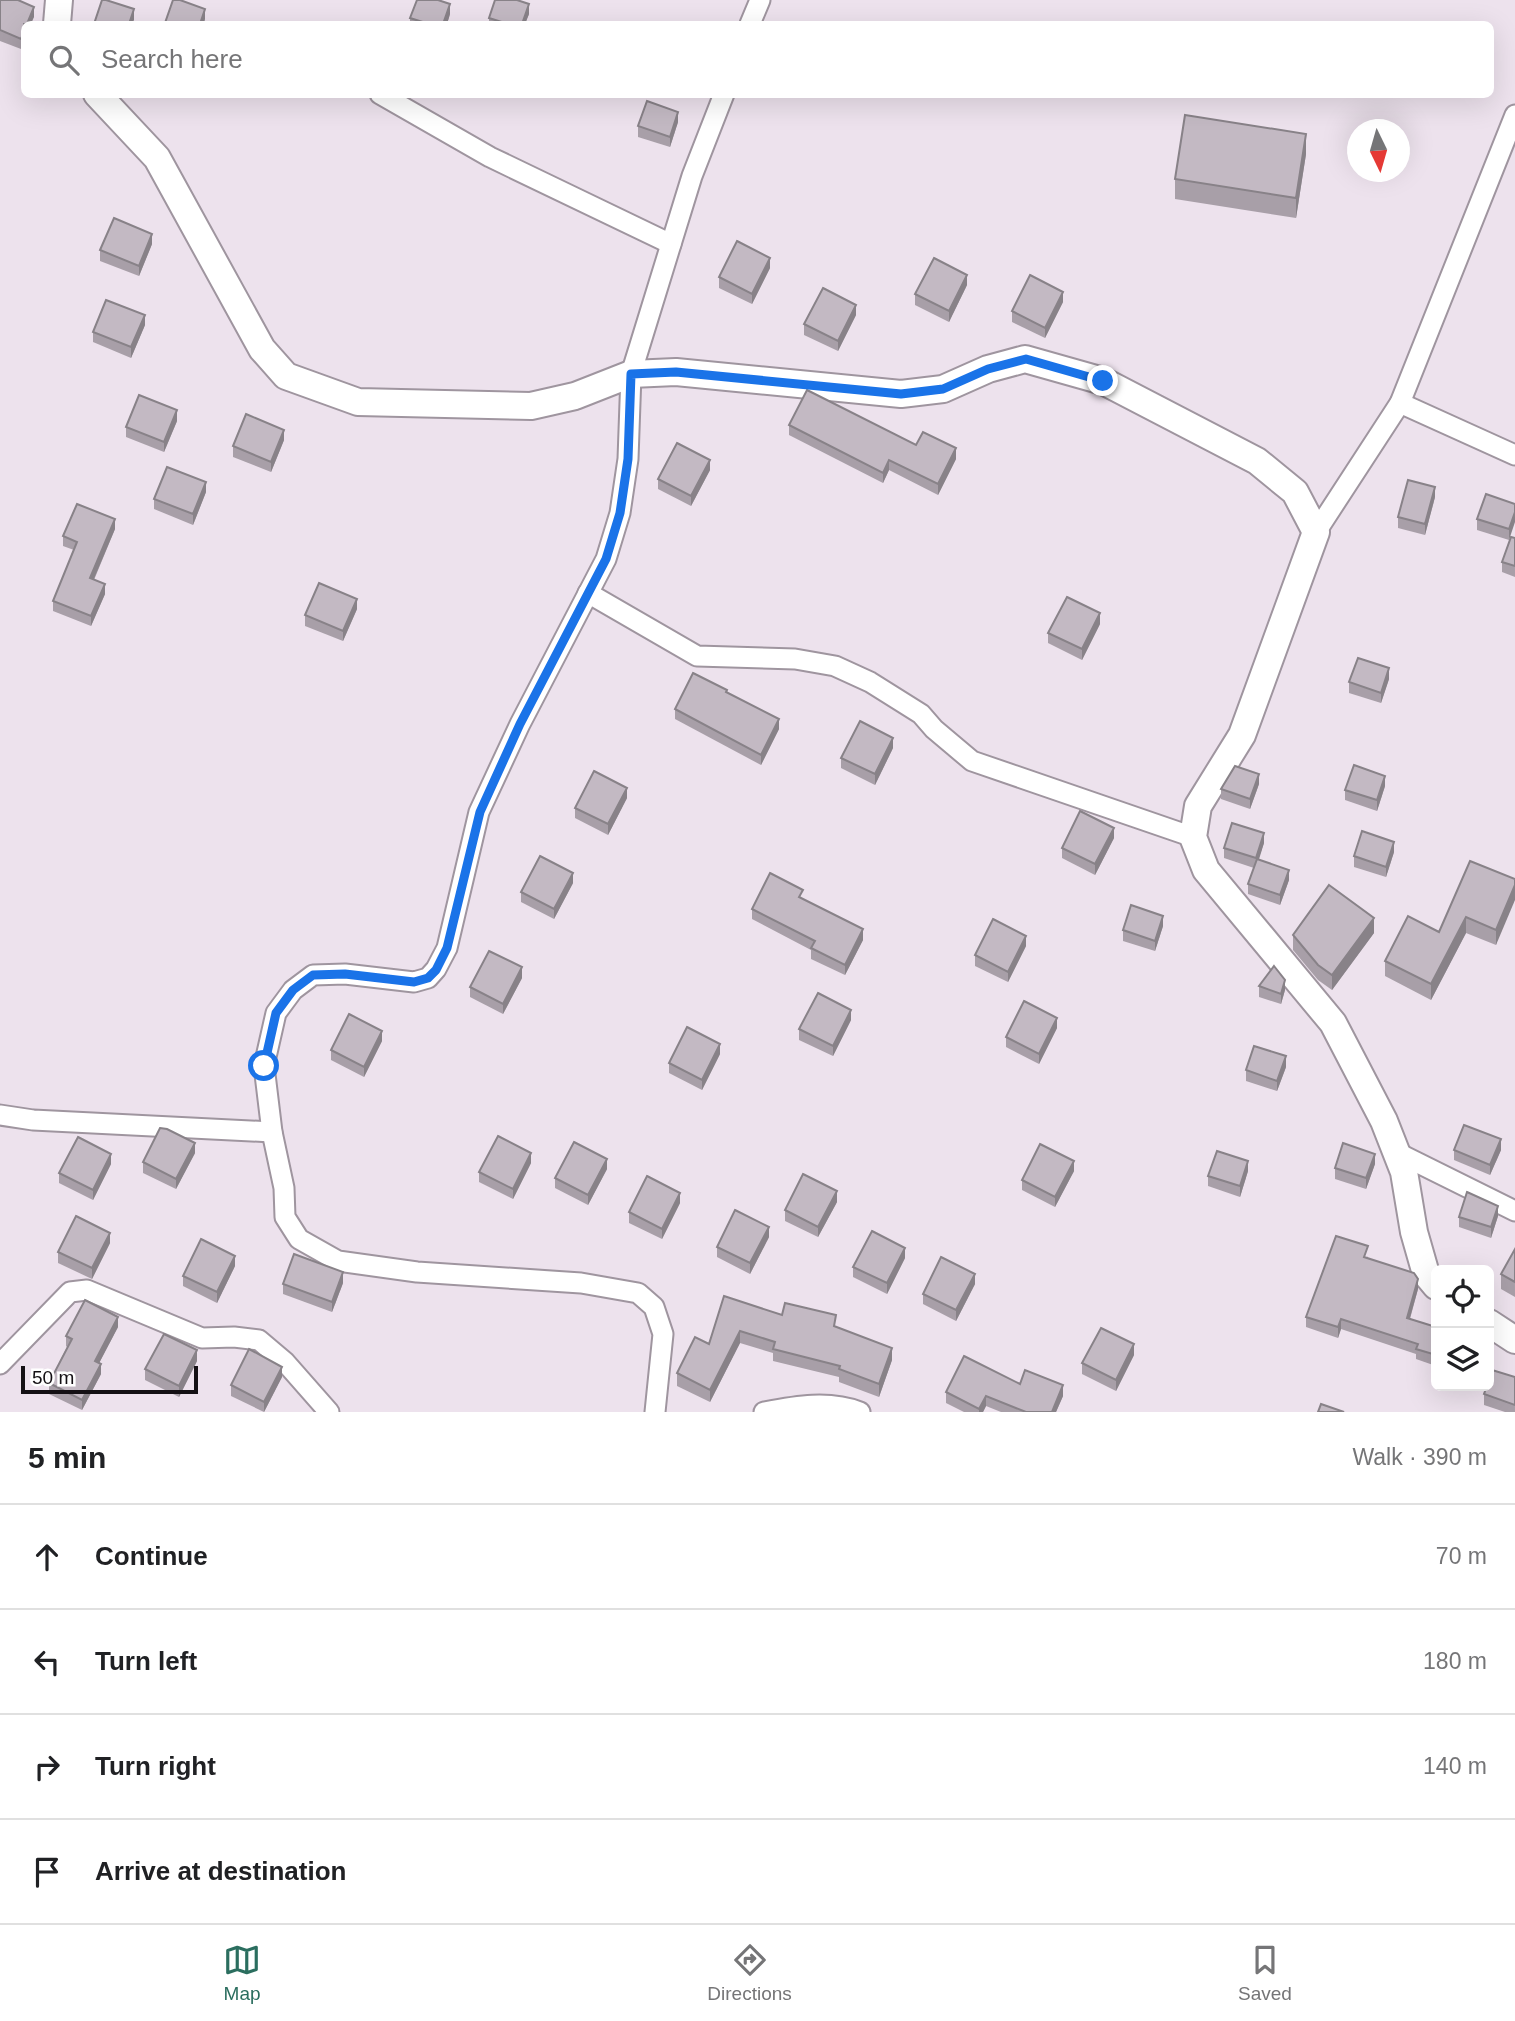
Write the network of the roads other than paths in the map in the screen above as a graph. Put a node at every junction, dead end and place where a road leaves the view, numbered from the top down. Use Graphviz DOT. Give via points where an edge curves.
graph roads {
  1 [pos="59,0"];
  2 [pos="760,0"];
  3 [pos="57,21"];
  4 [pos="751,21"];
  5 [pos="101,98"];
  6 [pos="387,98"];
  7 [pos="722,98"];
  8 [pos="1515,115"];
  9 [pos="671,244"];
  10 [pos="631,374"];
  11 [pos="1400,403"];
  12 [pos="1515,455"];
  13 [pos="1316,532"];
  14 [pos="588,593"];
  15 [pos="1193,837"];
  16 [pos="0,1115"];
  17 [pos="272,1132"];
  18 [pos="1396,1152"];
  19 [pos="1515,1211"];
  20 [pos="1431,1280"];
  21 [pos="1494,1326"];
  22 [pos="1515,1340"];
  23 [pos="0,1364"];
  24 [pos="329,1412"];
  25 [pos="655,1412"];
  26 [pos="764,1412"];
  27 [pos="860,1412"];
  1 -- 3 [label="street"];
  2 -- 4 [label="street"];
  5 -- 10 [label="street" via="157,158 262,349 286,376 358,402 531,406 575,396"];
  6 -- 9 [label="street" via="490,157"];
  7 -- 9 [label="street"];
  8 -- 11 [label="street"];
  9 -- 10 [label="street"];
  10 -- 13 [label="street" via="676,372 901,394 943,389 988,369 1026,359 1103,381 1257,461 1295,492"];
  10 -- 14 [label="street" via="628,459 620,513 606,559"];
  11 -- 12 [label="street"];
  11 -- 13 [label="street"];
  13 -- 15 [label="street" via="1242,735 1198,806"];
  14 -- 15 [label="street" via="697,656 795,659 835,666 921,714 972,761"];
  14 -- 17 [label="street" via="480,812 447,948 436,970 414,982 313,975 293,990 276,1013 264,1066"];
  15 -- 18 [label="street" via="1206,870 1333,1023"];
  16 -- 17 [label="street"];
  17 -- 25 [label="street" via="285,1217 299,1239 338,1261 417,1272 581,1283 638,1293 654,1307 663,1334"];
  18 -- 19 [label="street"];
  18 -- 20 [label="street" via="1414,1232"];
  21 -- 22 [label="street"];
  23 -- 24 [label="street" via="70,1292 87,1290 202,1338 259,1340"];
  26 -- 27 [label="street" via="842,1405"];
}
